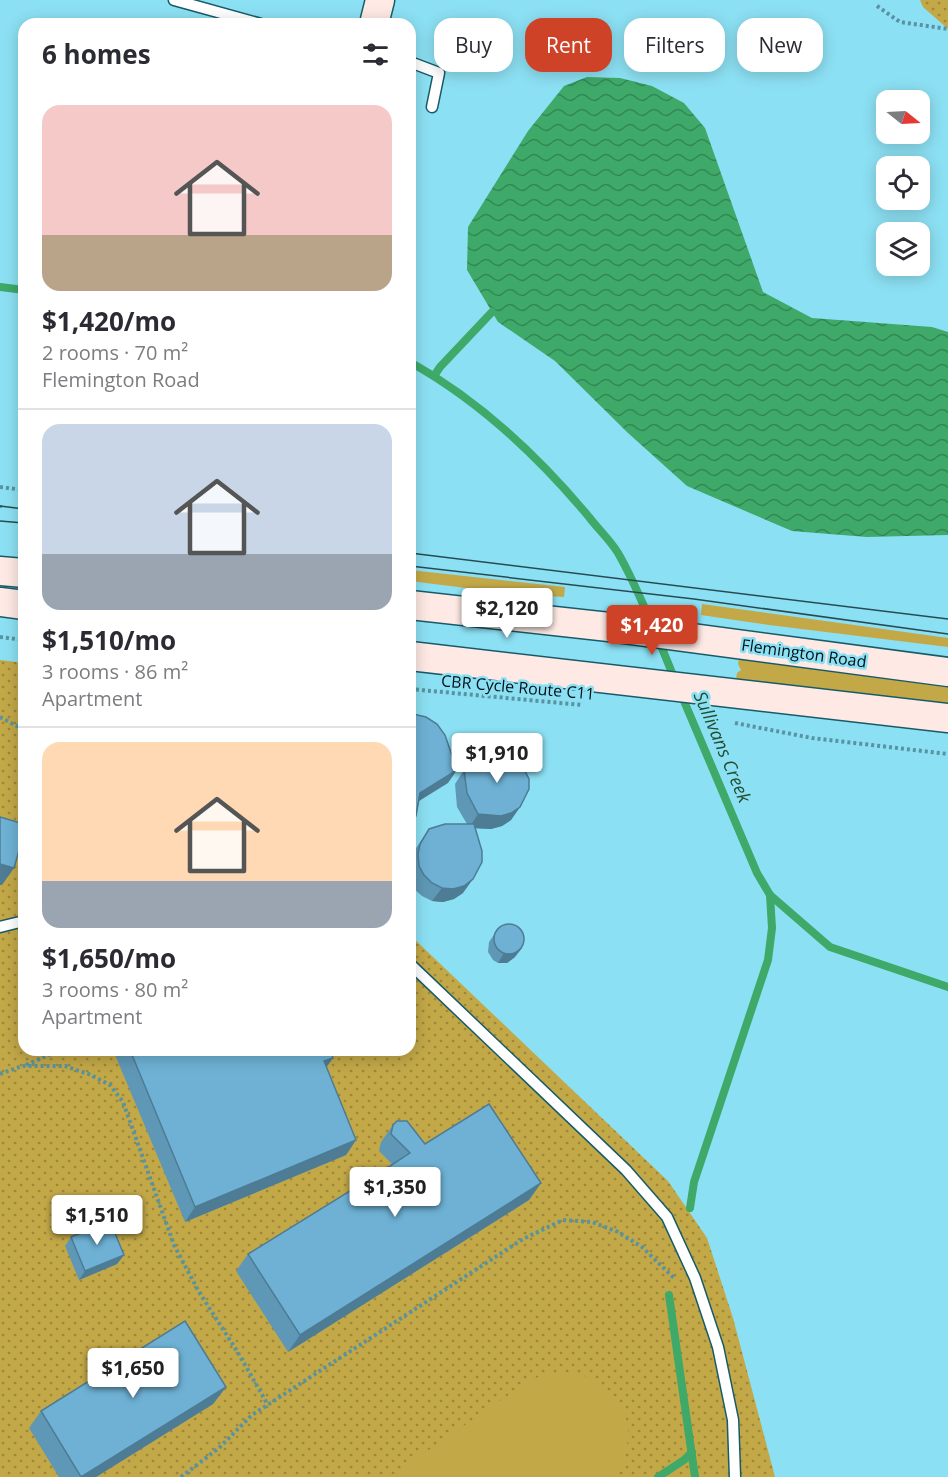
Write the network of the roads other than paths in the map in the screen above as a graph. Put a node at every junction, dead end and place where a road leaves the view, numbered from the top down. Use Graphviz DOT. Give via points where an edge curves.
graph roads {
  1 [pos="174,0"];
  2 [pos="380,0"];
  3 [pos="239,18"];
  4 [pos="376,18"];
  5 [pos="416,64"];
  6 [pos="432,107"];
  7 [pos="0,571"];
  8 [pos="18,572"];
  9 [pos="0,602"];
  10 [pos="18,604"];
  11 [pos="416,606"];
  12 [pos="416,657"];
  13 [pos="948,672"];
  14 [pos="948,718"];
  15 [pos="18,922"];
  16 [pos="0,927"];
  17 [pos="416,970"];
  18 [pos="735,1477"];
  1 -- 3 [label="lane"];
  2 -- 4 [label="main road"];
  5 -- 6 [label="lane" via="439,73"];
  7 -- 8 [label="main road"];
  9 -- 10 [label="main road"];
  11 -- 13 [label="main road, Flemington Road"];
  12 -- 14 [label="main road"];
  15 -- 16 [label="lane"];
  17 -- 18 [label="lane" via="626,1170 667,1217 695,1278 718,1347 733,1420"];
}
